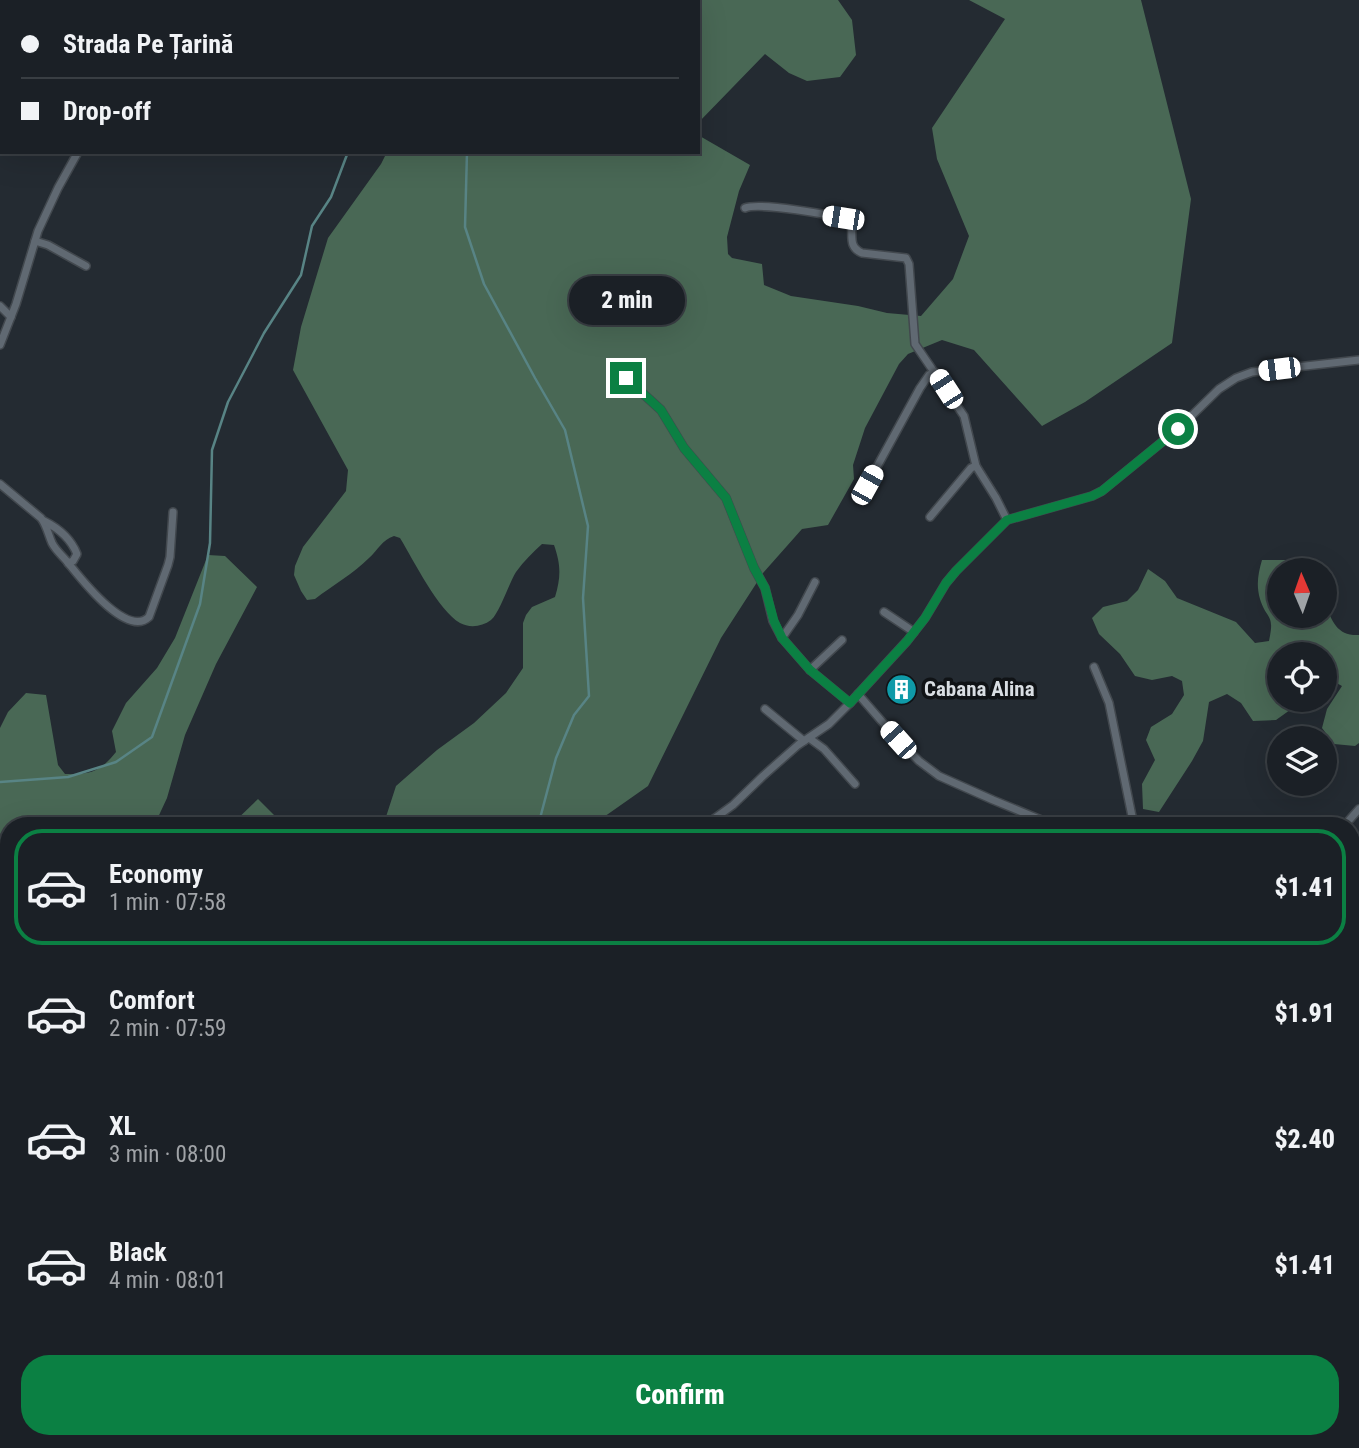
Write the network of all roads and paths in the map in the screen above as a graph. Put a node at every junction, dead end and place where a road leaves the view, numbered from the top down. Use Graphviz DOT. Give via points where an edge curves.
graph roads {
  1 [pos="77,154"];
  2 [pos="745,208"];
  3 [pos="35,241"];
  4 [pos="86,266"];
  5 [pos="0,306"];
  6 [pos="11,317"];
  7 [pos="0,345"];
  8 [pos="1359,360"];
  9 [pos="936,372"];
  10 [pos="626,378"];
  11 [pos="976,466"];
  12 [pos="0,484"];
  13 [pos="866,498"];
  14 [pos="173,512"];
  15 [pos="930,517"];
  16 [pos="43,520"];
  17 [pos="1007,520"];
  18 [pos="68,563"];
  19 [pos="815,582"];
  20 [pos="884,612"];
  21 [pos="914,632"];
  22 [pos="782,638"];
  23 [pos="842,640"];
  24 [pos="1094,667"];
  25 [pos="810,670"];
  26 [pos="858,694"];
  27 [pos="850,703"];
  28 [pos="765,709"];
  29 [pos="807,739"];
  30 [pos="855,784"];
  31 [pos="716,817"];
  32 [pos="1034,817"];
  33 [pos="1132,817"];
  1 -- 3 [label="street"];
  2 -- 9 [label="street" via="778,208 850,220 856,251 906,258 915,344"];
  3 -- 4 [label="street"];
  3 -- 6 [label="street"];
  5 -- 6 [label="street"];
  6 -- 7 [label="street"];
  8 -- 17 [label="street" via="1252,372 1236,378 1102,491"];
  9 -- 11 [label="street" via="964,416"];
  9 -- 13 [label="street" via="925,378 867,485"];
  10 -- 22 [label="street" via="661,410 684,448 726,498"];
  11 -- 15 [label="street"];
  11 -- 17 [label="street"];
  12 -- 16 [label="street"];
  14 -- 18 [label="street" via="170,558 146,620 133,621 112,610"];
  16 -- 18 [label="street"];
  16 -- 18 [label="street" via="75,548 78,554"];
  17 -- 21 [label="street" via="946,583"];
  19 -- 22 [label="street"];
  20 -- 21 [label="street"];
  21 -- 26 [label="street"];
  22 -- 25 [label="street"];
  23 -- 25 [label="street"];
  24 -- 33 [label="street" via="1113,719"];
  25 -- 27 [label="street"];
  26 -- 27 [label="street"];
  26 -- 32 [label="street" via="898,740 939,776"];
  27 -- 29 [label="street"];
  28 -- 29 [label="street"];
  29 -- 30 [label="street" via="824,749"];
  29 -- 31 [label="street"];
}
